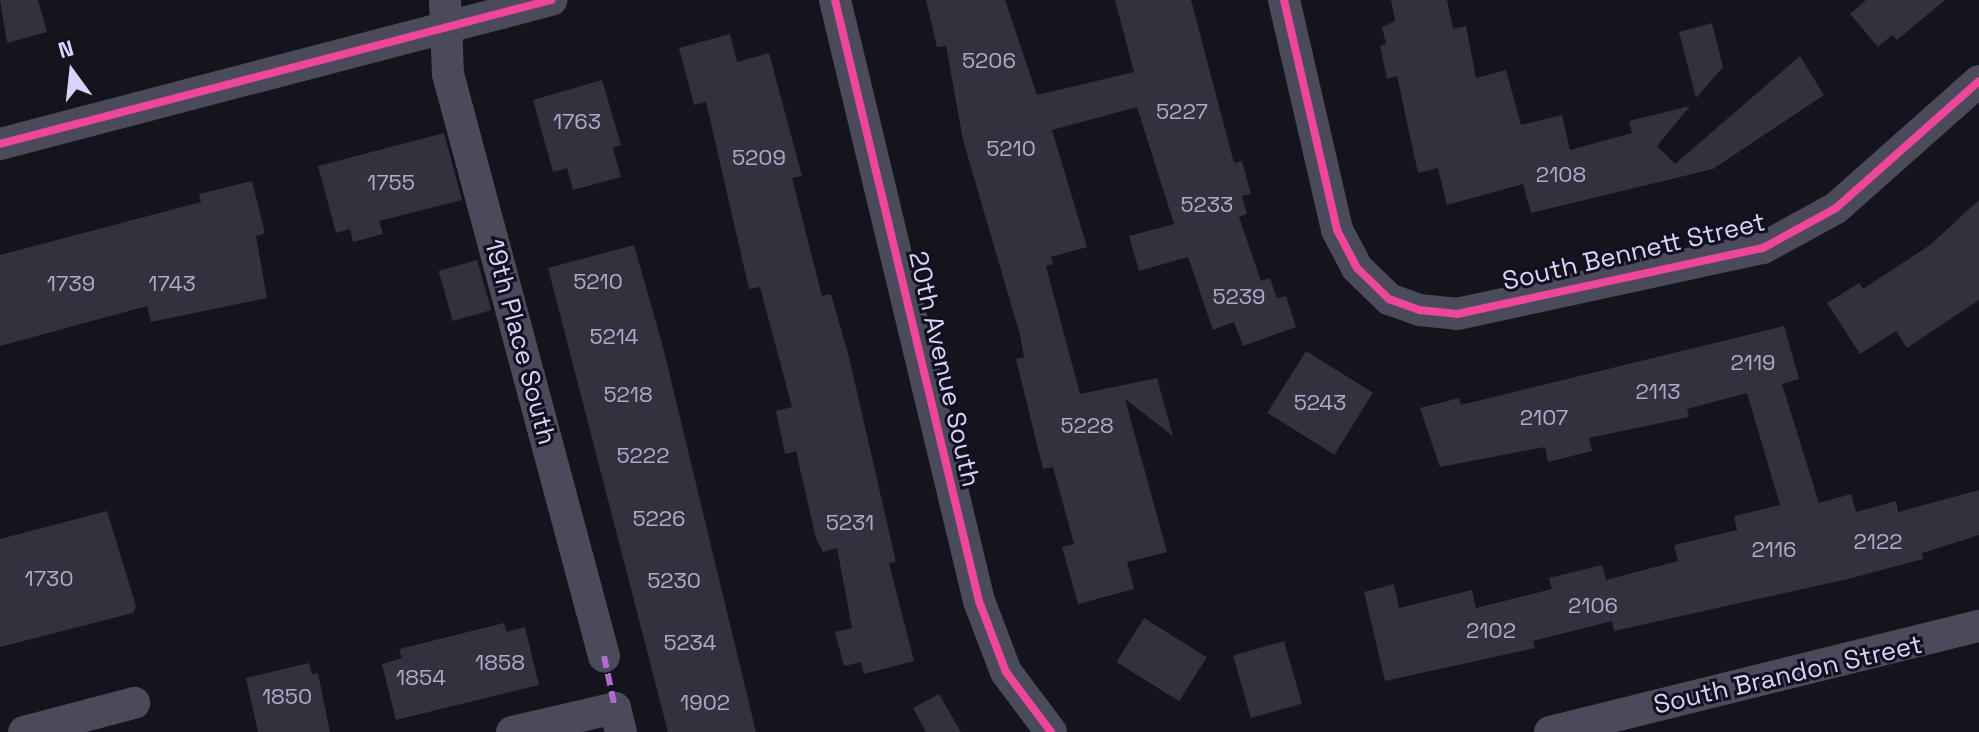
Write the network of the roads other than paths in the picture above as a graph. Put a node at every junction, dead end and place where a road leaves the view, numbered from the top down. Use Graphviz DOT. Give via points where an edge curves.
graph roads {
  1 [pos="551,0"];
  2 [pos="835,0"];
  3 [pos="1284,0"];
  4 [pos="445,14"];
  5 [pos="1979,81"];
  6 [pos="0,144"];
  7 [pos="1979,626"];
  8 [pos="604,656"];
  9 [pos="134,703"];
  10 [pos="24,732"];
  11 [pos="512,732"];
  12 [pos="621,732"];
  13 [pos="1051,732"];
  14 [pos="1550,732"];
  1 -- 4 [label="street"];
  2 -- 13 [label="street, 20th Avenue South" via="979,601 1006,672"];
  3 -- 5 [label="street, South Bennett Street" via="1337,230 1357,268 1389,299 1457,314 1763,248 1836,208"];
  4 -- 6 [label="street"];
  4 -- 8 [label="street, 19th Place South" via="448,74"];
  7 -- 14 [label="street, South Brandon Street"];
  9 -- 10 [label="street"];
  11 -- 12 [label="street" via="615,708"];
}
